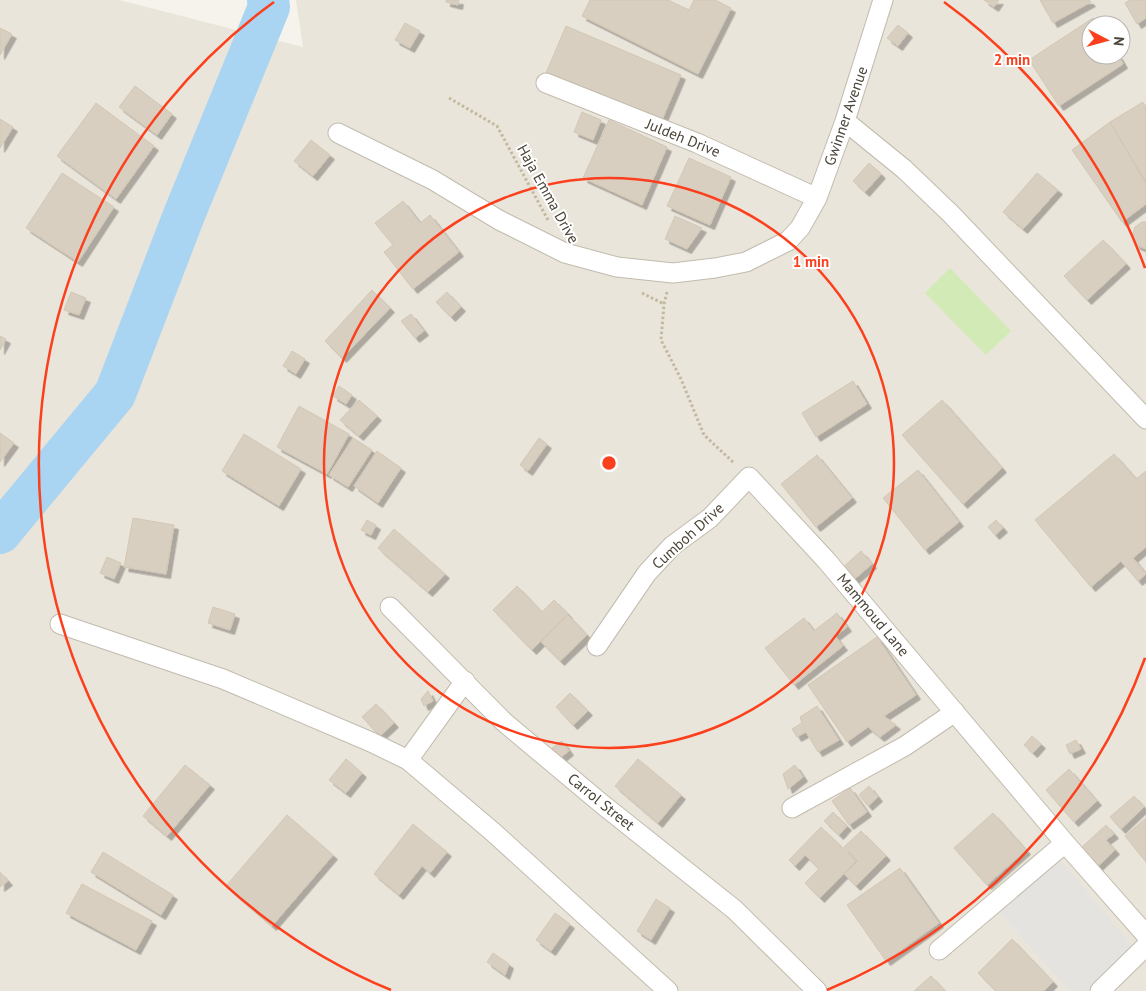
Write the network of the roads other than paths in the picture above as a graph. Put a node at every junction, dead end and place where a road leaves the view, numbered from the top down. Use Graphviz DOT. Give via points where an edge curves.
graph roads {
  1 [pos="883,0"];
  2 [pos="546,83"];
  3 [pos="845,121"];
  4 [pos="338,133"];
  5 [pos="817,198"];
  6 [pos="1146,419"];
  7 [pos="748,477"];
  8 [pos="390,607"];
  9 [pos="60,624"];
  10 [pos="597,646"];
  11 [pos="465,682"];
  12 [pos="955,712"];
  13 [pos="408,760"];
  14 [pos="792,808"];
  15 [pos="1065,843"];
  16 [pos="1146,935"];
  17 [pos="1146,946"];
  18 [pos="939,950"];
  19 [pos="668,991"];
  20 [pos="817,991"];
  21 [pos="1100,991"];
  1 -- 3 [label="street, Gwinner Avenue"];
  2 -- 5 [label="street, Juldeh Drive" via="697,143"];
  3 -- 5 [label="street, Gwinner Avenue"];
  3 -- 6 [label="street" via="904,169 951,214"];
  4 -- 5 [label="street, Gwinner Avenue" via="433,180 498,220 565,253 617,267 673,273 746,262 788,241 800,228"];
  7 -- 10 [label="street, Cumboh Drive" via="710,518 672,546 647,573"];
  7 -- 12 [label="street, Mammoud Lane" via="826,560"];
  8 -- 11 [label="street, Carrol Street"];
  9 -- 13 [label="street" via="223,679"];
  11 -- 13 [label="street"];
  11 -- 20 [label="street, Carrol Street" via="520,734 735,910"];
  12 -- 14 [label="street" via="905,746"];
  12 -- 15 [label="street, Mammoud Lane"];
  13 -- 19 [label="street" via="493,832"];
  15 -- 16 [label="street, Mammoud Lane"];
  15 -- 18 [label="street"];
  17 -- 21 [label="street"];
}
